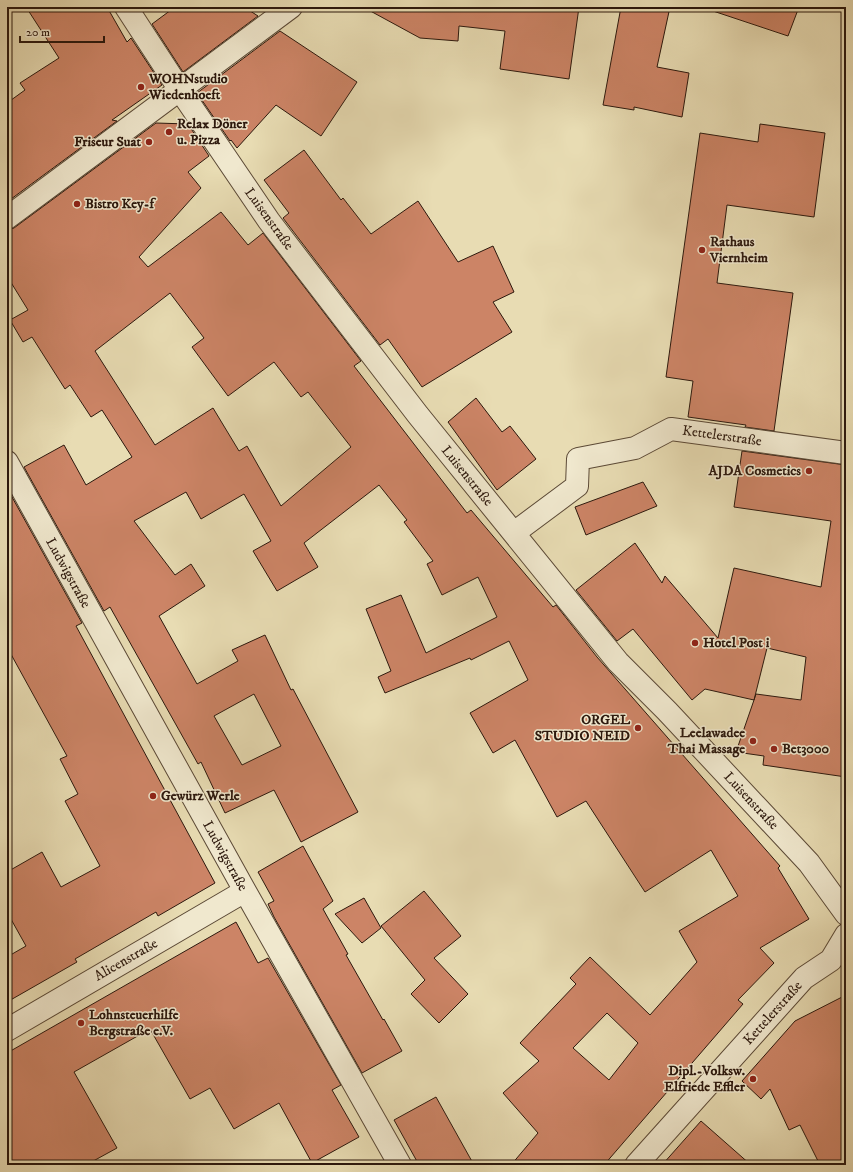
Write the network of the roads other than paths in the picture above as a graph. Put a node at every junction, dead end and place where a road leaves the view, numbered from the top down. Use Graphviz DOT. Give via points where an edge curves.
graph roads {
  1 [pos="126,7"];
  2 [pos="291,7"];
  3 [pos="180,90"];
  4 [pos="7,218"];
  5 [pos="846,453"];
  6 [pos="7,462"];
  7 [pos="514,533"];
  8 [pos="244,891"];
  9 [pos="846,914"];
  10 [pos="846,935"];
  11 [pos="7,1030"];
  12 [pos="400,1165"];
  13 [pos="636,1165"];
  1 -- 3 [label="street, Luisenstraße"];
  2 -- 3 [label="street"];
  3 -- 4 [label="street"];
  3 -- 7 [label="street, Luisenstraße" via="269,221 418,415"];
  5 -- 7 [label="street, Kettelerstraße" via="671,429 635,448 578,459 577,486"];
  6 -- 8 [label="street, Ludwigstraße"];
  7 -- 9 [label="street, Luisenstraße" via="618,662 809,863"];
  8 -- 11 [label="street, Alicenstraße"];
  8 -- 12 [label="street, Ludwigstraße"];
  10 -- 13 [label="street, Kettelerstraße" via="831,960 804,978"];
}
